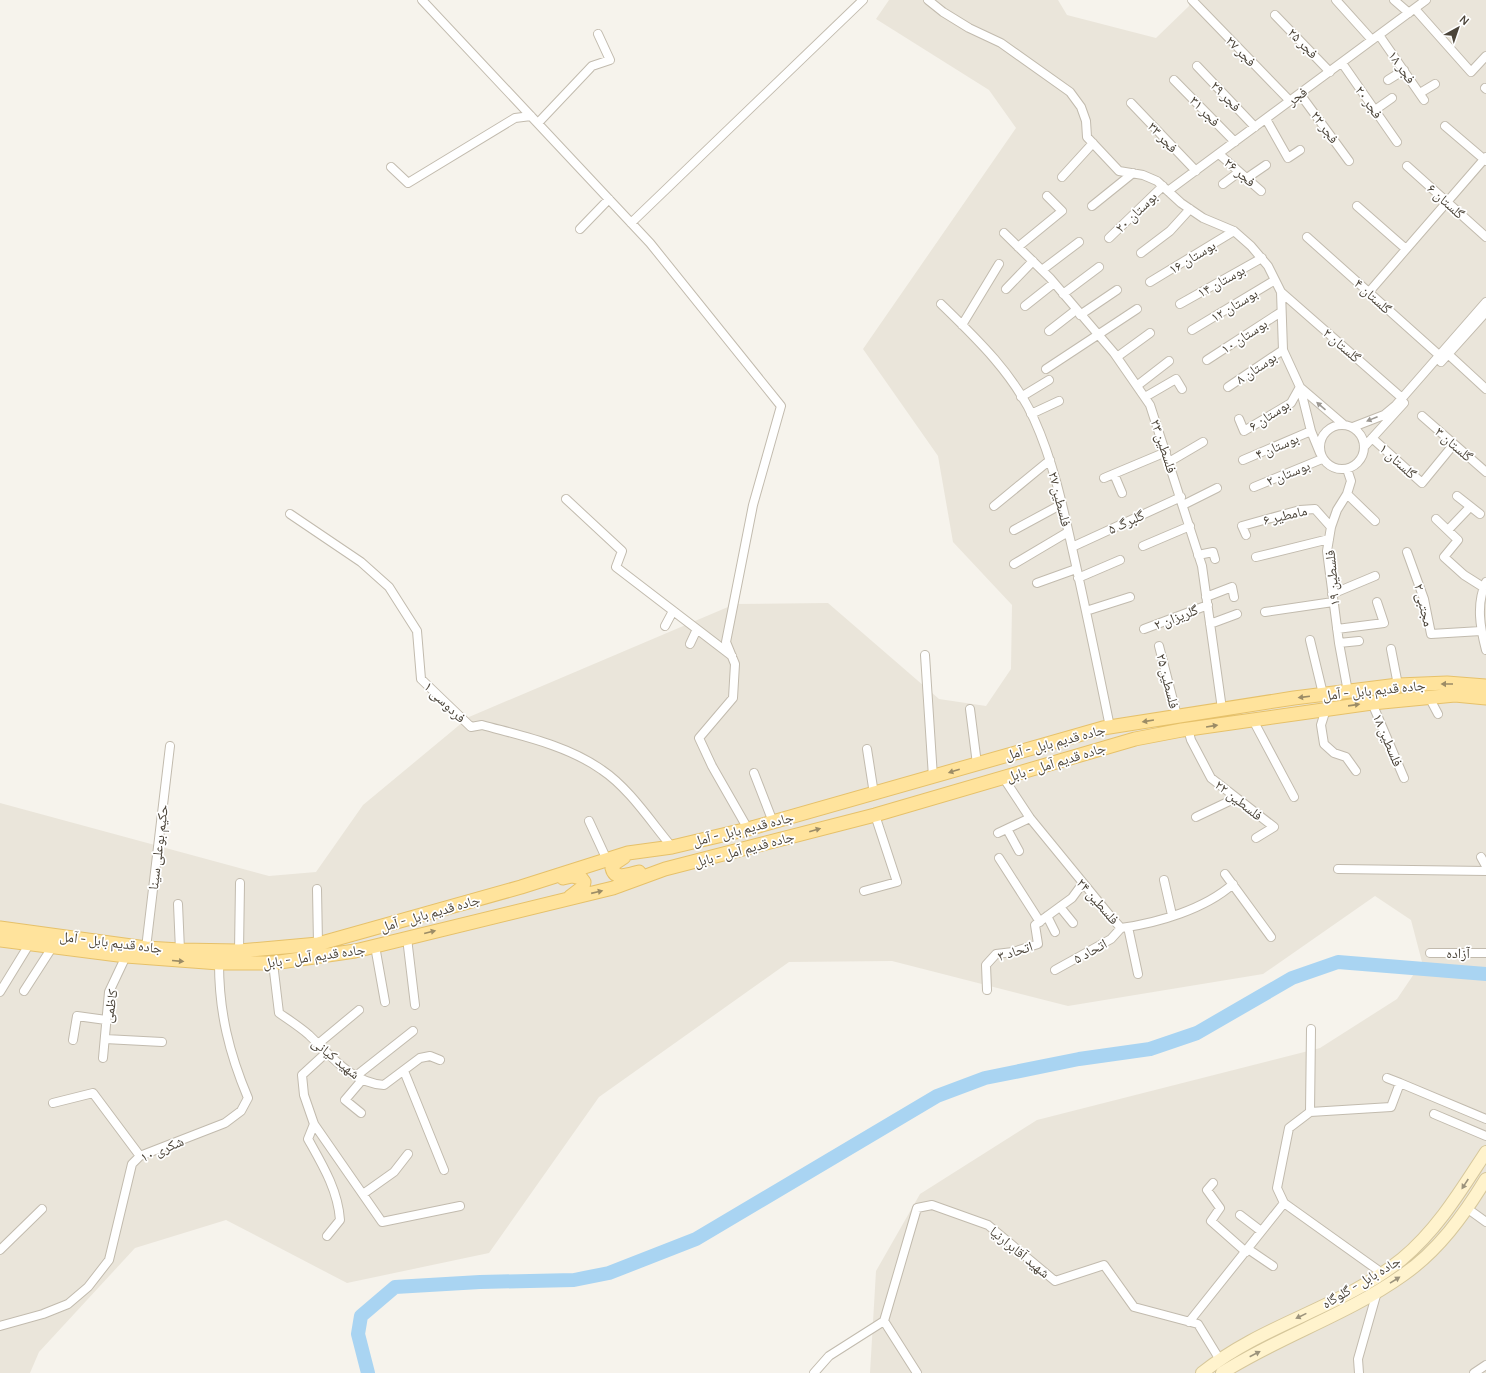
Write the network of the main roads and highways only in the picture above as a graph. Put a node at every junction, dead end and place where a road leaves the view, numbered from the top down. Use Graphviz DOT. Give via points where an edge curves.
graph roads {
  1 [pos="1486,686"];
  2 [pos="1486,698"];
  3 [pos="628,853"];
  4 [pos="665,869"];
  5 [pos="521,887"];
  6 [pos="566,899"];
  7 [pos="0,928"];
  8 [pos="0,940"];
  9 [pos="1486,1152"];
  10 [pos="1486,1179"];
  11 [pos="1202,1373"];
  12 [pos="1222,1373"];
  1 -- 3 [label="main road, جاده قدیم بابل - آمل, one-way" via="1447,683 1398,685 1110,727 748,829 672,847"];
  4 -- 2 [label="main road, جاده قدیم آمل - بابل, one-way" via="875,815 1135,739 1372,703 1455,695"];
  3 -- 4 [label="main road" via="612,868 616,875"];
  3 -- 5 [label="main road, جاده قدیم بابل - آمل"];
  6 -- 4 [label="main road, جاده قدیم آمل - بابل, one-way" via="613,888"];
  5 -- 6 [label="main road" via="572,876 581,878 584,882 583,887"];
  5 -- 7 [label="main road, جاده قدیم بابل - آمل" via="318,944 239,951 146,948"];
  8 -- 6 [label="main road, جاده قدیم آمل - بابل, one-way" via="126,956 273,964 375,946"];
  9 -- 11 [label="main road, جاده بابل - گلوگاه, one-way" via="1431,1231 1401,1259 1339,1298 1287,1323 1220,1360"];
  12 -- 10 [label="main road, one-way" via="1291,1335 1343,1311 1404,1275 1446,1236"];
}
